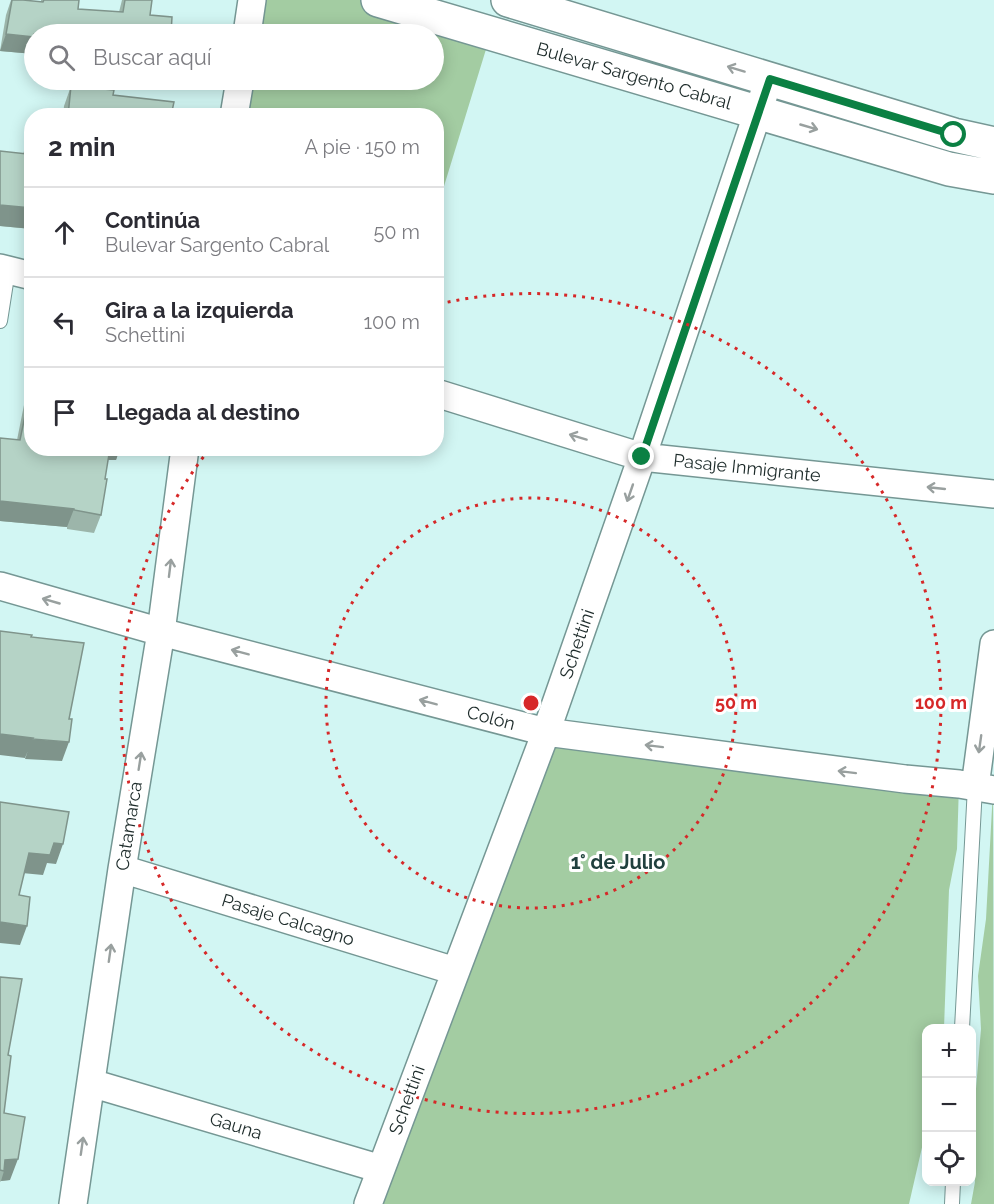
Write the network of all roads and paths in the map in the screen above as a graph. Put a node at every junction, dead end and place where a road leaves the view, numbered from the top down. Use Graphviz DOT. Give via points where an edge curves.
graph roads {
  1 [pos="252,0"];
  2 [pos="378,0"];
  3 [pos="508,0"];
  4 [pos="248,24"];
  5 [pos="770,79"];
  6 [pos="238,90"];
  7 [pos="235,108"];
  8 [pos="759,113"];
  9 [pos="994,144"];
  10 [pos="994,177"];
  11 [pos="13,271"];
  12 [pos="0,321"];
  13 [pos="444,395"];
  14 [pos="185,456"];
  15 [pos="642,457"];
  16 [pos="994,494"];
  17 [pos="0,586"];
  18 [pos="161,632"];
  19 [pos="994,644"];
  20 [pos="546,732"];
  21 [pos="984,788"];
  22 [pos="122,869"];
  23 [pos="454,971"];
  24 [pos="962,1024"];
  25 [pos="91,1083"];
  26 [pos="381,1169"];
  27 [pos="953,1186"];
  28 [pos="73,1204"];
  29 [pos="368,1204"];
  30 [pos="952,1204"];
  1 -- 4 [label="street"];
  2 -- 8 [label="main road, Bulevar Sargento Cabral"];
  5 -- 3 [label="main road, Bulevar Sargento Cabral, one-way"];
  5 -- 8 [label="street, Schettini"];
  5 -- 9 [label="main road, Bulevar Sargento Cabral"];
  6 -- 7 [label="street"];
  8 -- 10 [label="main road, Bulevar Sargento Cabral, one-way" via="949,169"];
  8 -- 15 [label="street, Schettini"];
  11 -- 12 [label="lane"];
  15 -- 13 [label="street, Pasaje Inmigrante, one-way"];
  18 -- 14 [label="street, Catamarca, one-way"];
  16 -- 15 [label="street, Pasaje Inmigrante, one-way"];
  15 -- 20 [label="street, Schettini, one-way"];
  18 -- 17 [label="street, Colón, one-way"];
  20 -- 18 [label="street, Colón, one-way"];
  22 -- 18 [label="street, Catamarca, one-way"];
  19 -- 21 [label="street, one-way"];
  21 -- 20 [label="street, Colón, one-way"];
  20 -- 23 [label="street, Schettini"];
  21 -- 24 [label="lane"];
  22 -- 23 [label="street, Pasaje Calcagno"];
  25 -- 22 [label="street, Catamarca, one-way"];
  23 -- 26 [label="street, Schettini"];
  25 -- 26 [label="street, Gauna"];
  28 -- 25 [label="street, Catamarca, one-way"];
  26 -- 29 [label="street, Schettini"];
  27 -- 30 [label="lane"];
}
